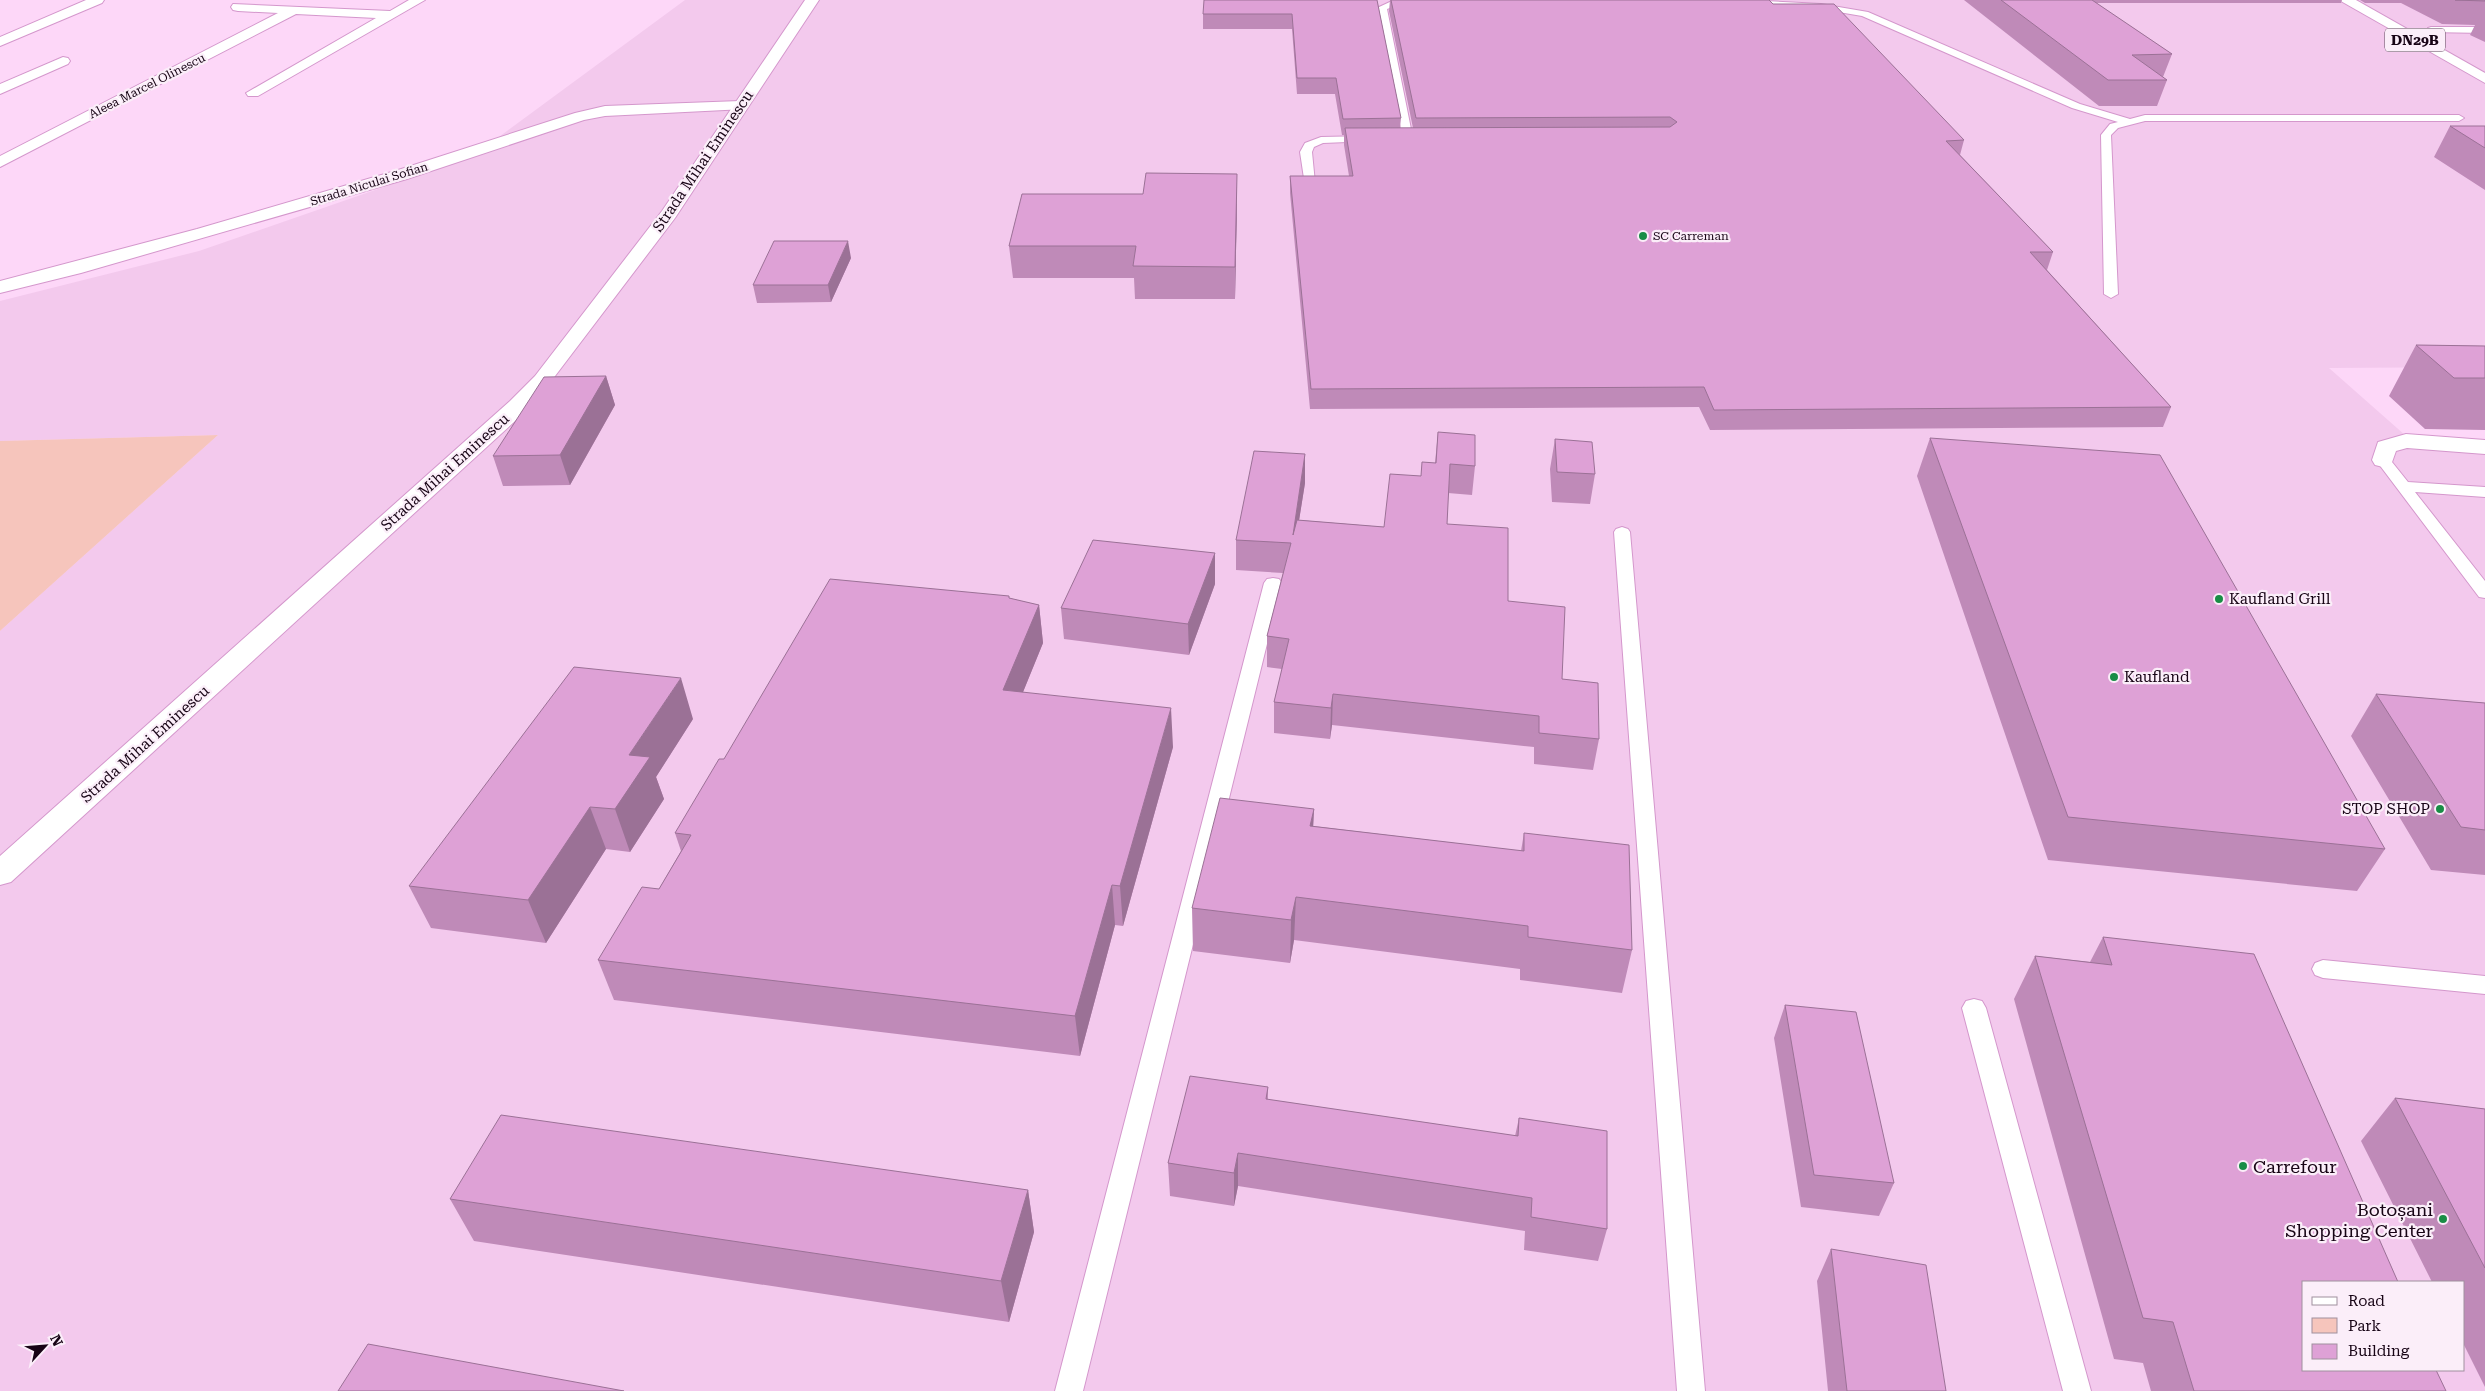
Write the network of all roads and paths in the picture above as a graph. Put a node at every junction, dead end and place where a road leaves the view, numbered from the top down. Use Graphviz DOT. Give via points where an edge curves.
graph roads {
  1 [pos="98,0"];
  2 [pos="418,0"];
  3 [pos="812,0"];
  4 [pos="2346,0"];
  5 [pos="1430,3"];
  6 [pos="1732,3"];
  7 [pos="238,7"];
  8 [pos="294,10"];
  9 [pos="392,15"];
  10 [pos="2426,28"];
  11 [pos="2485,30"];
  12 [pos="0,42"];
  13 [pos="2454,44"];
  14 [pos="63,61"];
  15 [pos="2485,79"];
  16 [pos="0,90"];
  17 [pos="253,93"];
  18 [pos="740,106"];
  19 [pos="2459,118"];
  20 [pos="2126,121"];
  21 [pos="1381,139"];
  22 [pos="1408,139"];
  23 [pos="0,162"];
  24 [pos="1309,183"];
  25 [pos="0,287"];
  26 [pos="2111,294"];
  27 [pos="2485,447"];
  28 [pos="2383,460"];
  29 [pos="2403,486"];
  30 [pos="2485,492"];
  31 [pos="1622,532"];
  32 [pos="1273,584"];
  33 [pos="2485,593"];
  34 [pos="0,874"];
  35 [pos="2323,969"];
  36 [pos="2485,985"];
  37 [pos="1974,1008"];
  38 [pos="1069,1391"];
  39 [pos="1691,1391"];
  40 [pos="2077,1391"];
  1 -- 12 [label="street"];
  2 -- 9 [label="street"];
  3 -- 18 [label="street, Strada Mihai Eminescu"];
  4 -- 15 [label="street, DN29B"];
  5 -- 22 [label="lane" via="1403,3 1382,8"];
  6 -- 20 [label="lane" via="1814,5 1865,14 2076,106"];
  7 -- 8 [label="street"];
  8 -- 9 [label="street"];
  8 -- 23 [label="street, Aleea Marcel Olinescu"];
  9 -- 17 [label="street"];
  10 -- 11 [label="lane"];
  10 -- 13 [label="street, DN29B"];
  14 -- 16 [label="street"];
  18 -- 25 [label="street, Strada Niculai Sofian" via="580,116 401,175 203,233"];
  18 -- 34 [label="street, Strada Mihai Eminescu" via="669,214 542,380 518,406"];
  19 -- 20 [label="lane" via="2145,118"];
  20 -- 26 [label="lane" via="2114,126 2106,135"];
  21 -- 24 [label="lane" via="1328,140 1309,145 1306,152"];
  27 -- 28 [label="street" via="2406,441 2386,446"];
  28 -- 29 [label="lane"];
  29 -- 30 [label="lane"];
  29 -- 33 [label="lane"];
  31 -- 39 [label="lane"];
  32 -- 38 [label="lane"];
  35 -- 36 [label="lane"];
  37 -- 40 [label="lane"];
}
